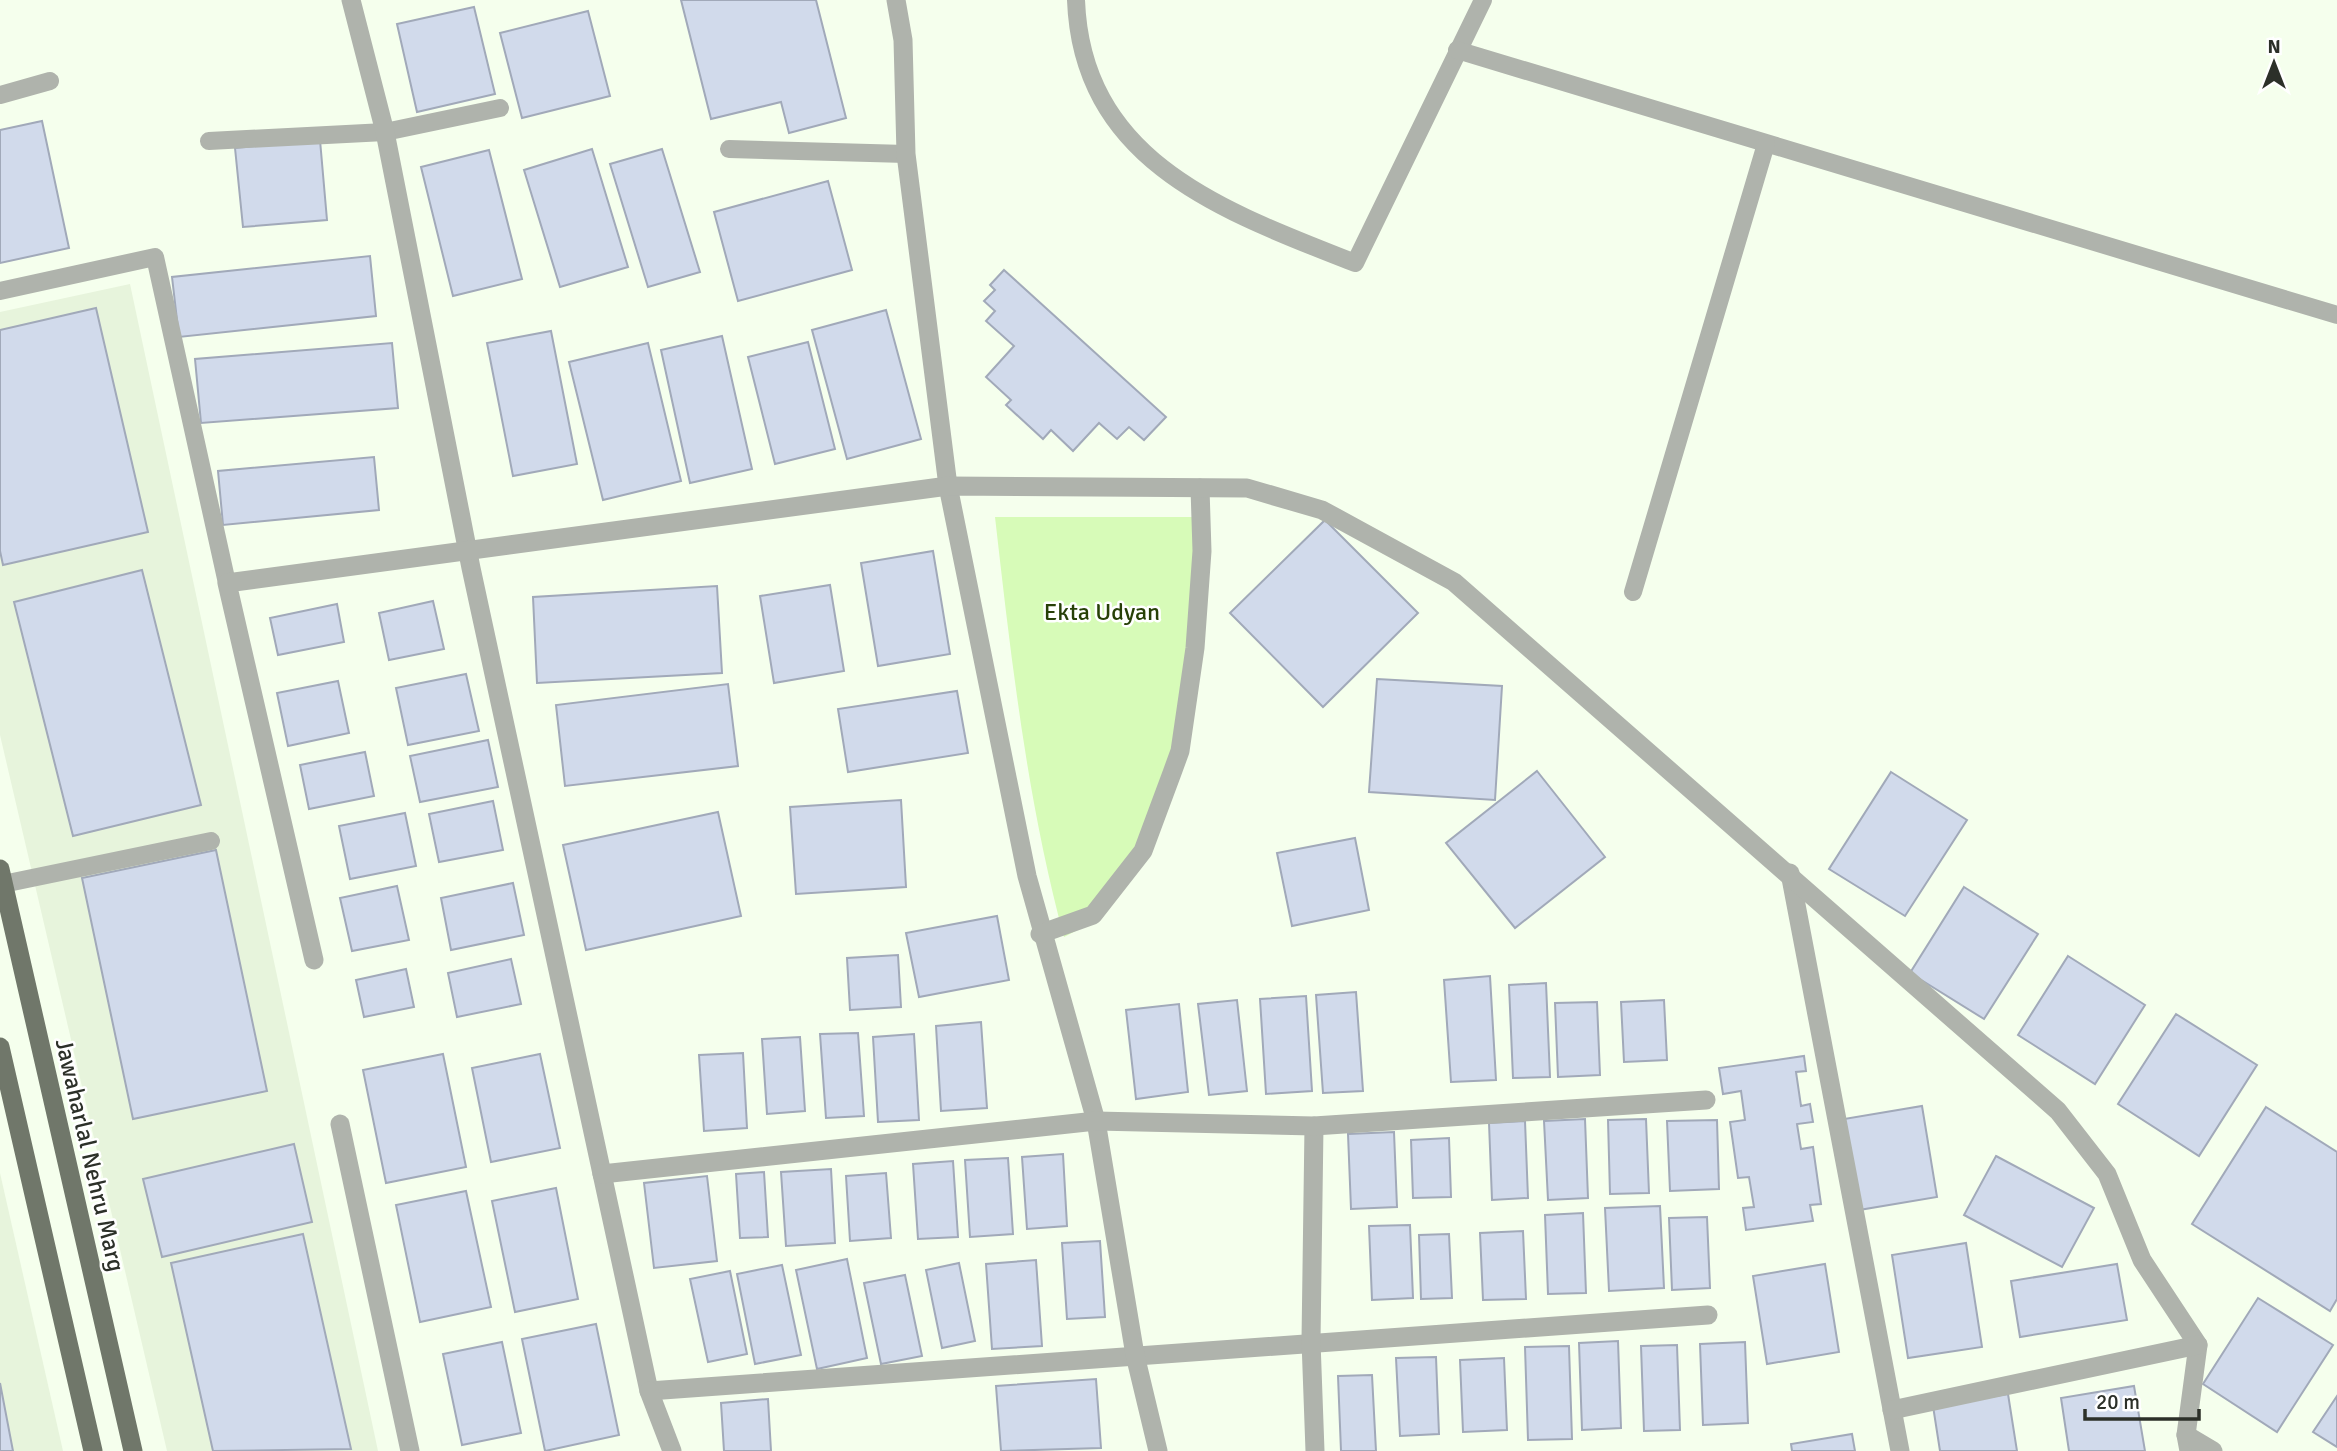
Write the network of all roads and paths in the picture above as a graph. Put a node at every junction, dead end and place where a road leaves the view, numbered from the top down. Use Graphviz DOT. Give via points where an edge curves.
graph roads {
  1 [pos="351,0"];
  2 [pos="896,0"];
  3 [pos="1076,0"];
  4 [pos="1483,0"];
  5 [pos="1457,50"];
  6 [pos="50,81"];
  7 [pos="0,95"];
  8 [pos="500,108"];
  9 [pos="385,132"];
  10 [pos="209,141"];
  11 [pos="1766,144"];
  12 [pos="729,149"];
  13 [pos="906,154"];
  14 [pos="0,291"];
  15 [pos="2337,315"];
  16 [pos="948,486"];
  17 [pos="1200,488"];
  18 [pos="468,553"];
  19 [pos="227,583"];
  20 [pos="1633,592"];
  21 [pos="211,841"];
  22 [pos="1790,873"];
  23 [pos="2,877"];
  24 [pos="1040,933"];
  25 [pos="314,960"];
  26 [pos="0,1047"];
  27 [pos="1706,1100"];
  28 [pos="1096,1121"];
  29 [pos="340,1124"];
  30 [pos="1314,1126"];
  31 [pos="603,1174"];
  32 [pos="1707,1315"];
  33 [pos="1311,1341"];
  34 [pos="2198,1345"];
  35 [pos="1135,1355"];
  36 [pos="649,1391"];
  37 [pos="1892,1409"];
  38 [pos="2188,1443"];
  39 [pos="93,1451"];
  40 [pos="133,1451"];
  41 [pos="410,1451"];
  42 [pos="672,1451"];
  43 [pos="1158,1451"];
  44 [pos="1315,1451"];
  45 [pos="1900,1451"];
  46 [pos="2213,1451"];
  1 -- 9 [label="street"];
  2 -- 13 [label="street" via="903,40"];
  3 -- 5 [label="lane" via="1078,36 1101,101 1143,154 1237,216 1355,263"];
  4 -- 5 [label="lane"];
  5 -- 11 [label="lane"];
  6 -- 7 [label="lane"];
  8 -- 9 [label="lane"];
  9 -- 10 [label="lane"];
  9 -- 18 [label="street"];
  11 -- 15 [label="lane"];
  11 -- 20 [label="lane"];
  12 -- 13 [label="lane"];
  13 -- 16 [label="street"];
  14 -- 19 [label="lane" via="155,257"];
  16 -- 17 [label="street"];
  16 -- 18 [label="street"];
  16 -- 24 [label="street"];
  17 -- 22 [label="street" via="1247,488 1322,510 1454,582"];
  17 -- 24 [label="street" via="1202,551 1195,648 1180,751 1143,851 1093,915"];
  18 -- 19 [label="street"];
  18 -- 31 [label="street"];
  19 -- 25 [label="street"];
  21 -- 23 [label="lane"];
  22 -- 34 [label="street" via="2058,1111 2107,1174 2142,1260"];
  22 -- 37 [label="street"];
  23 -- 40 [label="main road, Jawaharlal Nehru Marg"];
  24 -- 28 [label="street"];
  26 -- 39 [label="main road"];
  27 -- 30 [label="street"];
  28 -- 30 [label="street"];
  28 -- 31 [label="street"];
  28 -- 35 [label="street"];
  29 -- 41 [label="street"];
  30 -- 33 [label="street"];
  31 -- 36 [label="street"];
  32 -- 33 [label="street"];
  33 -- 35 [label="street"];
  33 -- 44 [label="street"];
  34 -- 37 [label="street"];
  34 -- 38 [label="street"];
  35 -- 36 [label="street"];
  35 -- 43 [label="street"];
  36 -- 42 [label="street"];
  37 -- 45 [label="street"];
  38 -- 46 [label="street"];
}
